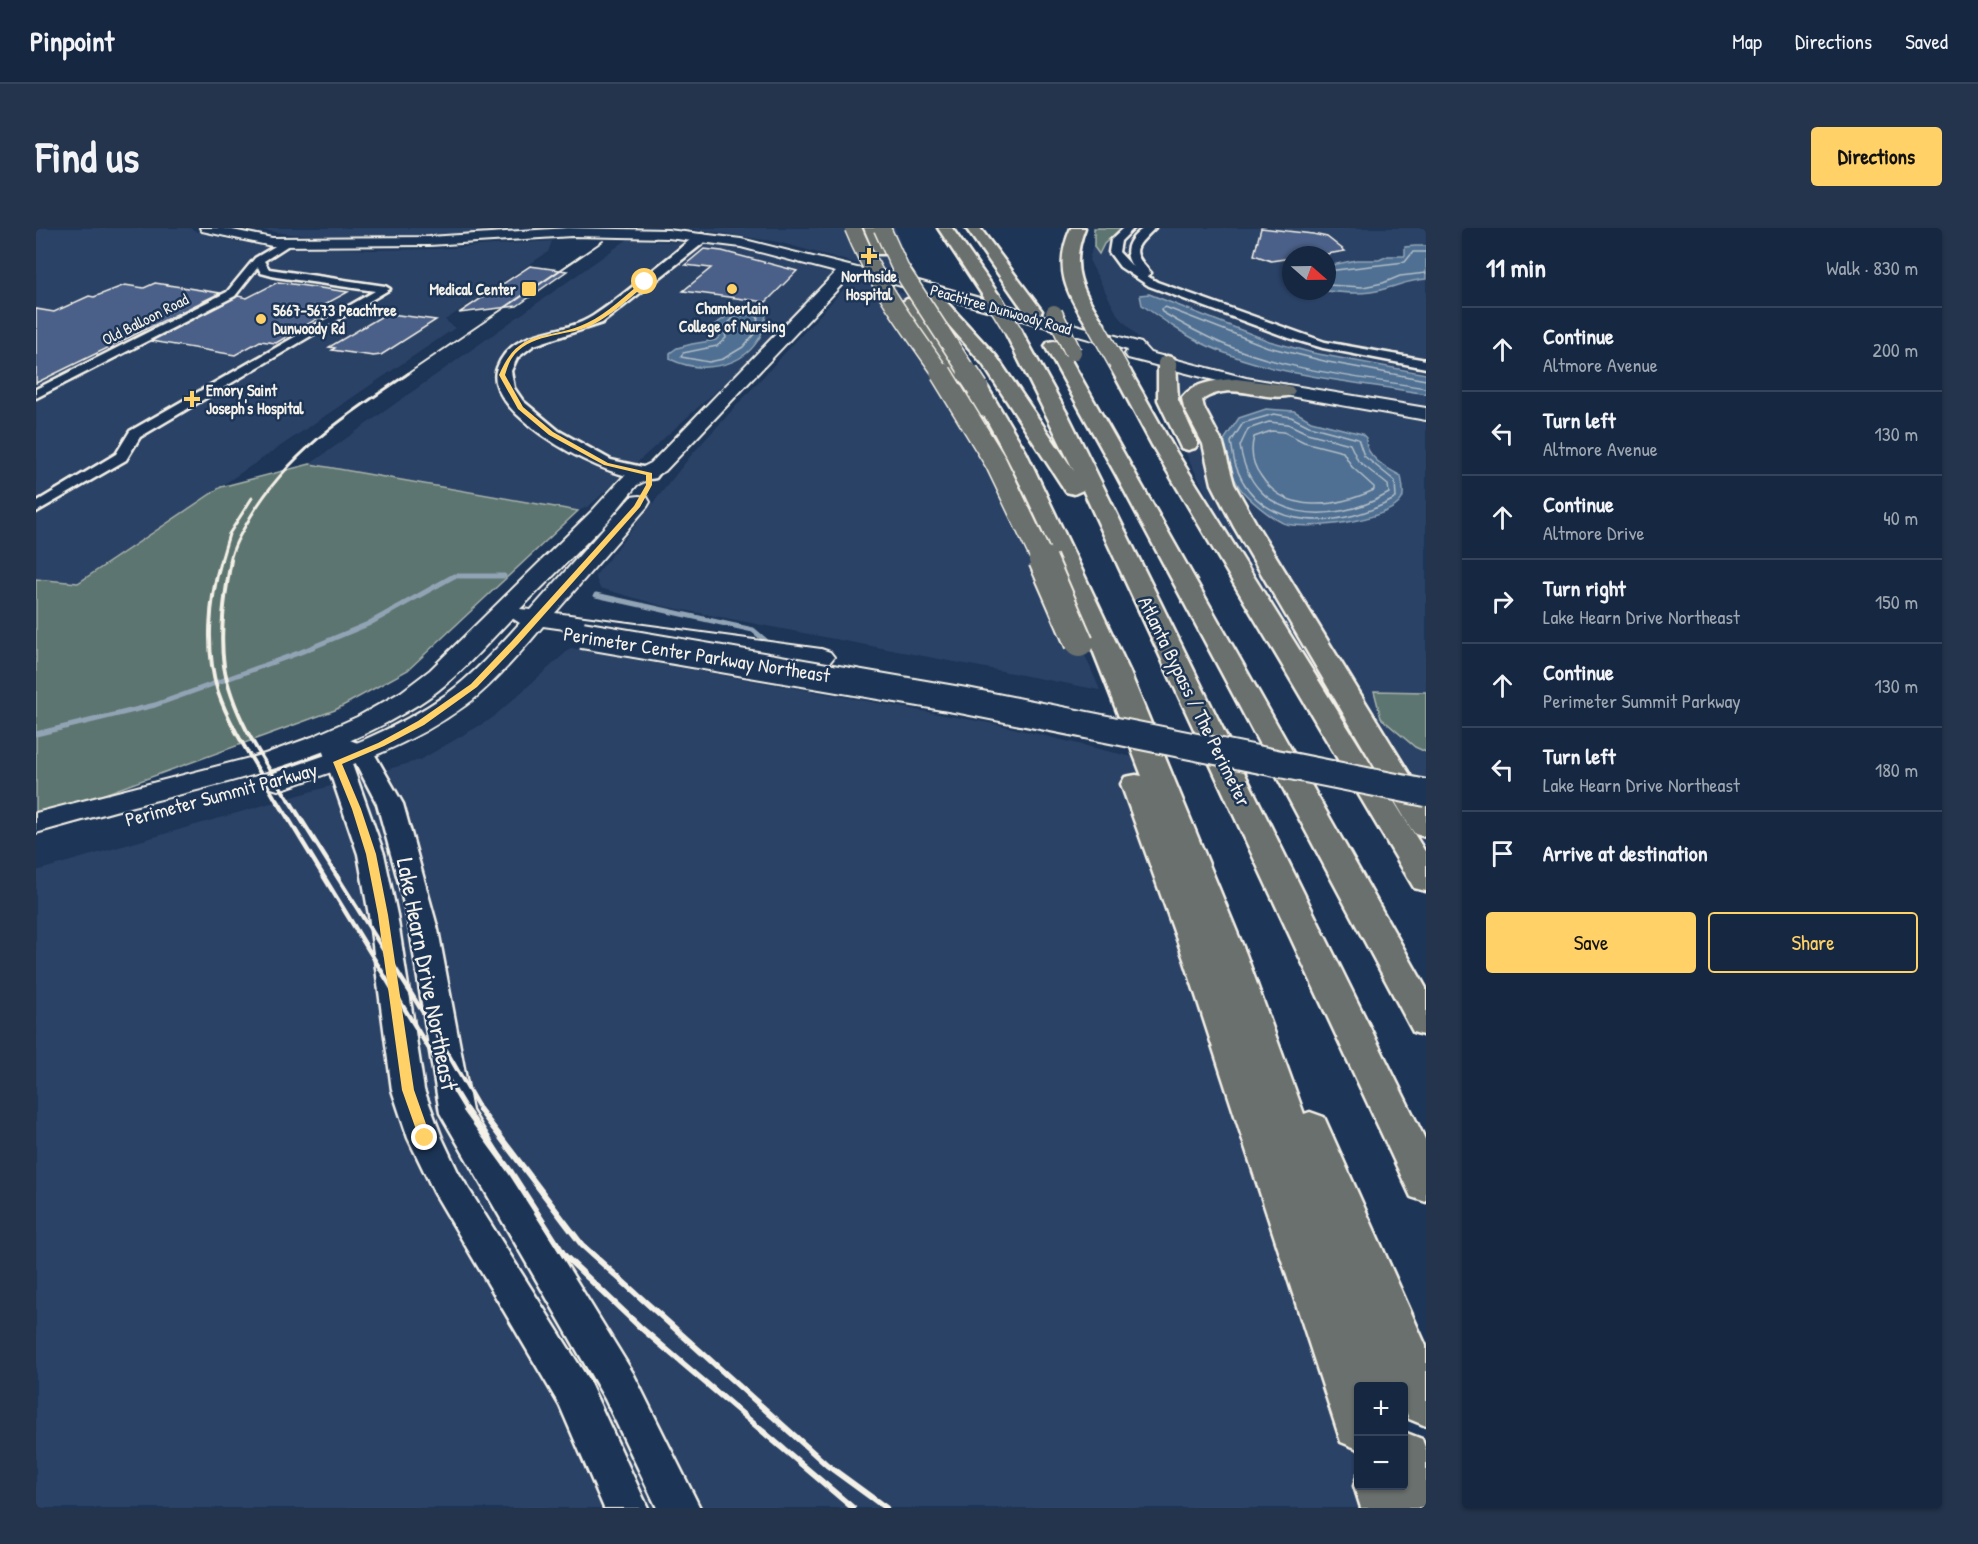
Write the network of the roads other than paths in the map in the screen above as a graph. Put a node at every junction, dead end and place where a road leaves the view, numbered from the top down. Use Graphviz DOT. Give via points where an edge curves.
graph roads {
  1 [pos="207,228"];
  2 [pos="230,228"];
  3 [pos="853,228"];
  4 [pos="871,228"];
  5 [pos="882,228"];
  6 [pos="945,228"];
  7 [pos="973,228"];
  8 [pos="1078,228"];
  9 [pos="1129,228"];
  10 [pos="1150,228"];
  11 [pos="540,231"];
  12 [pos="703,240"];
  13 [pos="290,241"];
  14 [pos="1054,259"];
  15 [pos="258,260"];
  16 [pos="848,266"];
  17 [pos="276,274"];
  18 [pos="231,294"];
  19 [pos="1044,295"];
  20 [pos="1078,296"];
  21 [pos="934,299"];
  22 [pos="981,312"];
  23 [pos="950,319"];
  24 [pos="1024,322"];
  25 [pos="1142,354"];
  26 [pos="1426,357"];
  27 [pos="1070,362"];
  28 [pos="1172,363"];
  29 [pos="1426,364"];
  30 [pos="1285,391"];
  31 [pos="36,394"];
  32 [pos="1426,406"];
  33 [pos="1426,414"];
  34 [pos="654,471"];
  35 [pos="1223,484"];
  36 [pos="36,508"];
  37 [pos="1044,513"];
  38 [pos="1118,544"];
  39 [pos="566,586"];
  40 [pos="501,615"];
  41 [pos="534,622"];
  42 [pos="587,630"];
  43 [pos="343,752"];
  44 [pos="1426,773"];
  45 [pos="1426,793"];
  46 [pos="36,823"];
  47 [pos="1426,827"];
  48 [pos="36,845"];
  49 [pos="1426,880"];
  50 [pos="1228,954"];
  51 [pos="1426,1022"];
  52 [pos="1426,1184"];
  53 [pos="1378,1382"];
  54 [pos="1426,1402"];
  55 [pos="1354,1410"];
  56 [pos="1408,1469"];
  57 [pos="1381,1490"];
  58 [pos="627,1508"];
  59 [pos="679,1508"];
  60 [pos="1387,1508"];
  61 [pos="1421,1508"];
  1 -- 13 [label="main road, Peachtree Dunwoody Road" via="252,239"];
  2 -- 13 [label="main road, Peachtree Dunwoody Road" via="283,236"];
  3 -- 55 [label="highway, bridge" via="892,305 962,404 1001,470 1079,643 1203,962"];
  4 -- 37 [label="highway" via="907,304 972,393"];
  5 -- 37 [label="highway, bridge" via="900,268 1015,452"];
  6 -- 24 [label="highway, Atlanta Bypass / The Perimeter, bridge" via="995,301"];
  7 -- 24 [label="highway, Atlanta Bypass / The Perimeter"];
  8 -- 20 [label="highway" via="1067,257"];
  9 -- 29 [label="street" via="1116,240 1114,252 1124,265 1162,288 1307,341"];
  10 -- 26 [label="street" via="1133,242 1130,254 1142,270 1161,282 1314,338"];
  11 -- 12 [label="main road, Peachtree Dunwoody Road" via="639,232"];
  11 -- 13 [label="main road, Peachtree Dunwoody Road" via="429,241"];
  12 -- 16 [label="main road, Peachtree Dunwoody Road"];
  12 -- 34 [label="street" via="597,320 535,339 523,345 504,365 502,375 520,408 538,424 606,464"];
  13 -- 15 [label="street"];
  14 -- 20 [label="highway" via="1060,277"];
  15 -- 17 [label="street" via="264,271"];
  15 -- 18 [label="street, Old Balloon Road"];
  16 -- 21 [label="main road, Peachtree Dunwoody Road" via="864,280"];
  16 -- 25 [label="main road, Peachtree Dunwoody Road" via="1135,347"];
  16 -- 34 [label="main road"];
  17 -- 18 [label="street"];
  17 -- 36 [label="street" via="385,289 135,434 121,457"];
  18 -- 31 [label="street, Old Balloon Road"];
  19 -- 27 [label="highway, bridge"];
  20 -- 49 [label="highway, bridge" via="1163,447"];
  21 -- 22 [label="main road, Peachtree Dunwoody Road"];
  21 -- 23 [label="highway"];
  22 -- 23 [label="highway" via="963,312"];
  22 -- 25 [label="main road, Peachtree Dunwoody Road" via="1125,353"];
  23 -- 38 [label="highway" via="989,360 1094,521"];
  24 -- 27 [label="highway, Atlanta Bypass / The Perimeter"];
  24 -- 38 [label="highway, Atlanta Bypass / The Perimeter" via="1059,417"];
  25 -- 28 [label="main road, Peachtree Dunwoody Road"];
  27 -- 51 [label="highway, Atlanta Bypass / The Perimeter"];
  28 -- 30 [label="main road, Peachtree Dunwoody Road"];
  28 -- 32 [label="main road, Peachtree Dunwoody Road"];
  28 -- 35 [label="highway" via="1168,400 1190,446"];
  30 -- 33 [label="main road, Peachtree Dunwoody Road"];
  30 -- 35 [label="highway" via="1216,386 1201,390 1192,398 1214,444"];
  34 -- 39 [label="main road" via="636,507"];
  34 -- 40 [label="main road" via="631,480"];
  35 -- 47 [label="highway"];
  37 -- 50 [label="highway" via="1115,670"];
  38 -- 52 [label="highway, Atlanta Bypass / The Perimeter"];
  39 -- 41 [label="main road"];
  39 -- 42 [label="main road" via="568,601"];
  40 -- 41 [label="main road, Perimeter Center Parkway Northeast"];
  40 -- 43 [label="main road, Perimeter Summit Parkway" via="429,684 389,711"];
  41 -- 42 [label="main road, Perimeter Center Parkway Northeast"];
  41 -- 43 [label="main road, Perimeter Summit Parkway" via="459,698 421,723"];
  42 -- 44 [label="main road, Perimeter Center Parkway Northeast" via="821,657"];
  42 -- 45 [label="main road, Perimeter Center Parkway Northeast, bridge"];
  43 -- 46 [label="main road, Perimeter Summit Parkway" via="244,770"];
  43 -- 48 [label="main road, Perimeter Summit Parkway" via="246,790"];
  43 -- 58 [label="street, Lake Hearn Drive Northeast" via="383,915 408,1090 425,1138 446,1182 574,1393"];
  43 -- 59 [label="street, Lake Hearn Drive Northeast" via="380,780 390,804 413,882 456,1113 619,1386"];
  50 -- 53 [label="highway"];
  50 -- 54 [label="highway" via="1249,987"];
  56 -- 61 [label="highway"];
  57 -- 60 [label="highway"];
}
